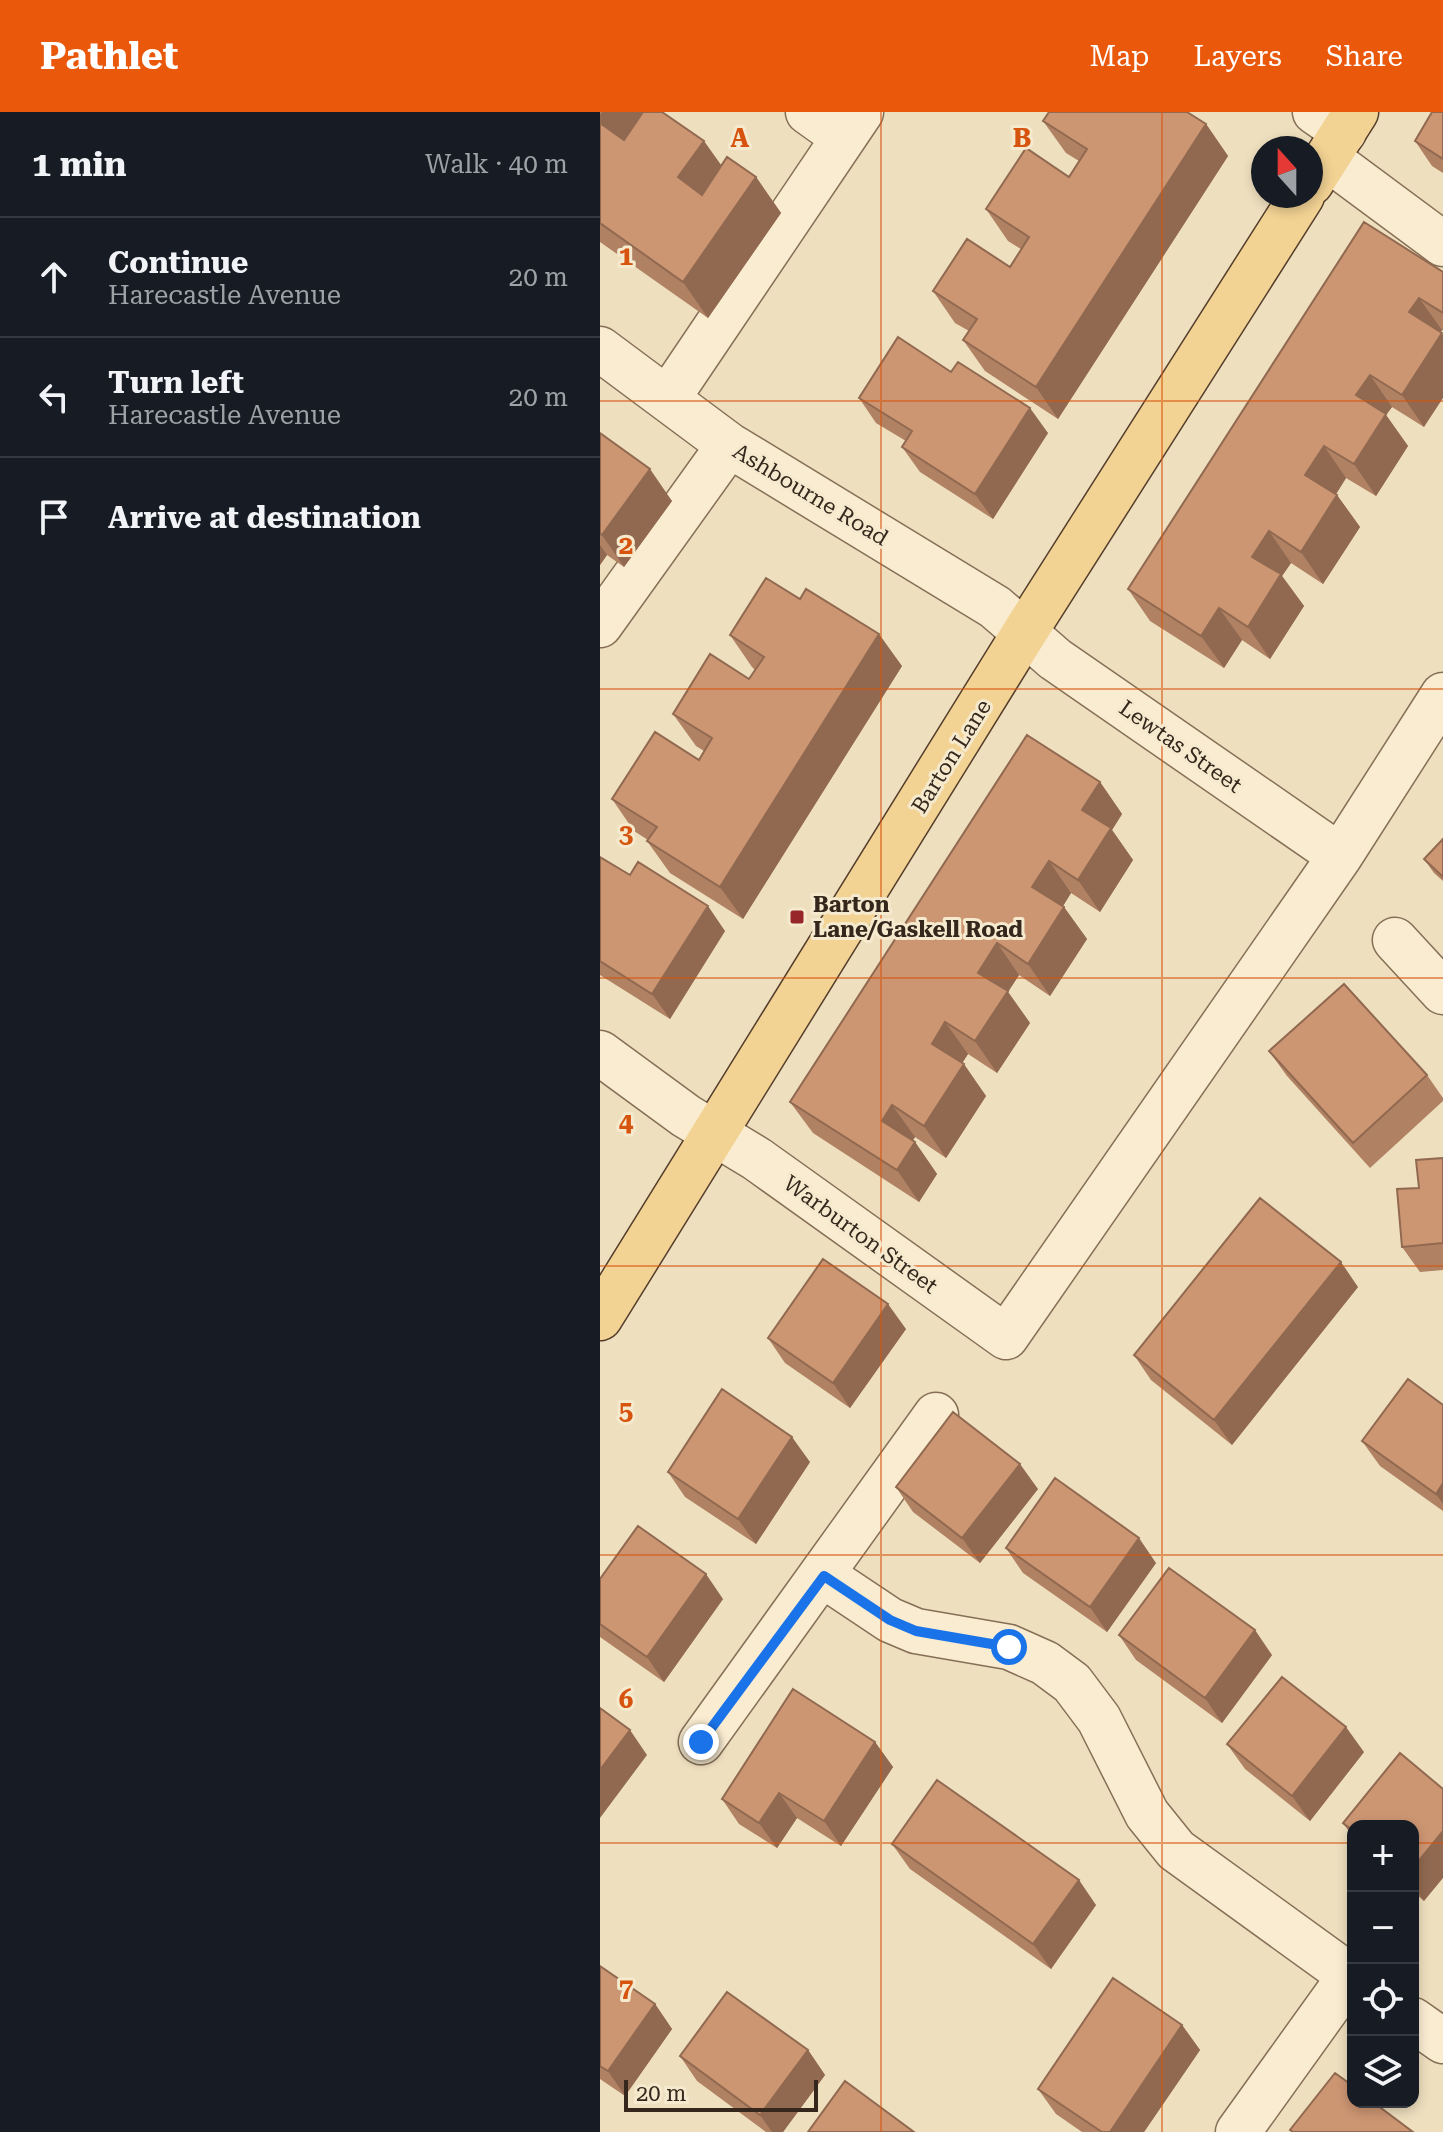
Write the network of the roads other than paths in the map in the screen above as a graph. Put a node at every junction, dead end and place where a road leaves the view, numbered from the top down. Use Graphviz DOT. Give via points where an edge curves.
graph roads {
  1 [pos="808,112"];
  2 [pos="852,125"];
  3 [pos="1330,139"];
  4 [pos="1294,208"];
  5 [pos="1443,244"];
  6 [pos="600,349"];
  7 [pos="668,398"];
  8 [pos="729,445"];
  9 [pos="600,625"];
  10 [pos="1023,635"];
  11 [pos="1443,695"];
  12 [pos="1340,856"];
  13 [pos="1395,940"];
  14 [pos="1443,992"];
  15 [pos="600,1053"];
  16 [pos="715,1134"];
  17 [pos="600,1318"];
  18 [pos="936,1415"];
  19 [pos="824,1576"];
  20 [pos="701,1742"];
  21 [pos="1347,1974"];
  22 [pos="1347,1982"];
  23 [pos="1419,2024"];
  24 [pos="1443,2041"];
  25 [pos="1238,2132"];
  1 -- 2 [label="street"];
  2 -- 7 [label="street"];
  3 -- 5 [label="street"];
  4 -- 10 [label="main road, Barton Lane"];
  6 -- 7 [label="street, Ashbourne Road"];
  7 -- 8 [label="street, Ashbourne Road"];
  8 -- 9 [label="street"];
  8 -- 10 [label="street, Ashbourne Road" via="995,607"];
  10 -- 12 [label="street, Lewtas Street"];
  10 -- 16 [label="main road, Barton Lane"];
  11 -- 12 [label="street"];
  12 -- 16 [label="street, Warburton Street" via="1006,1337"];
  13 -- 14 [label="street"];
  15 -- 16 [label="street, Warburton Street"];
  16 -- 17 [label="main road, Barton Lane"];
  18 -- 19 [label="street"];
  19 -- 20 [label="street"];
  19 -- 21 [label="street" via="916,1631 1009,1647 1054,1669 1072,1683 1099,1719 1147,1814 1176,1850"];
  22 -- 25 [label="street"];
  23 -- 24 [label="street"];
}
